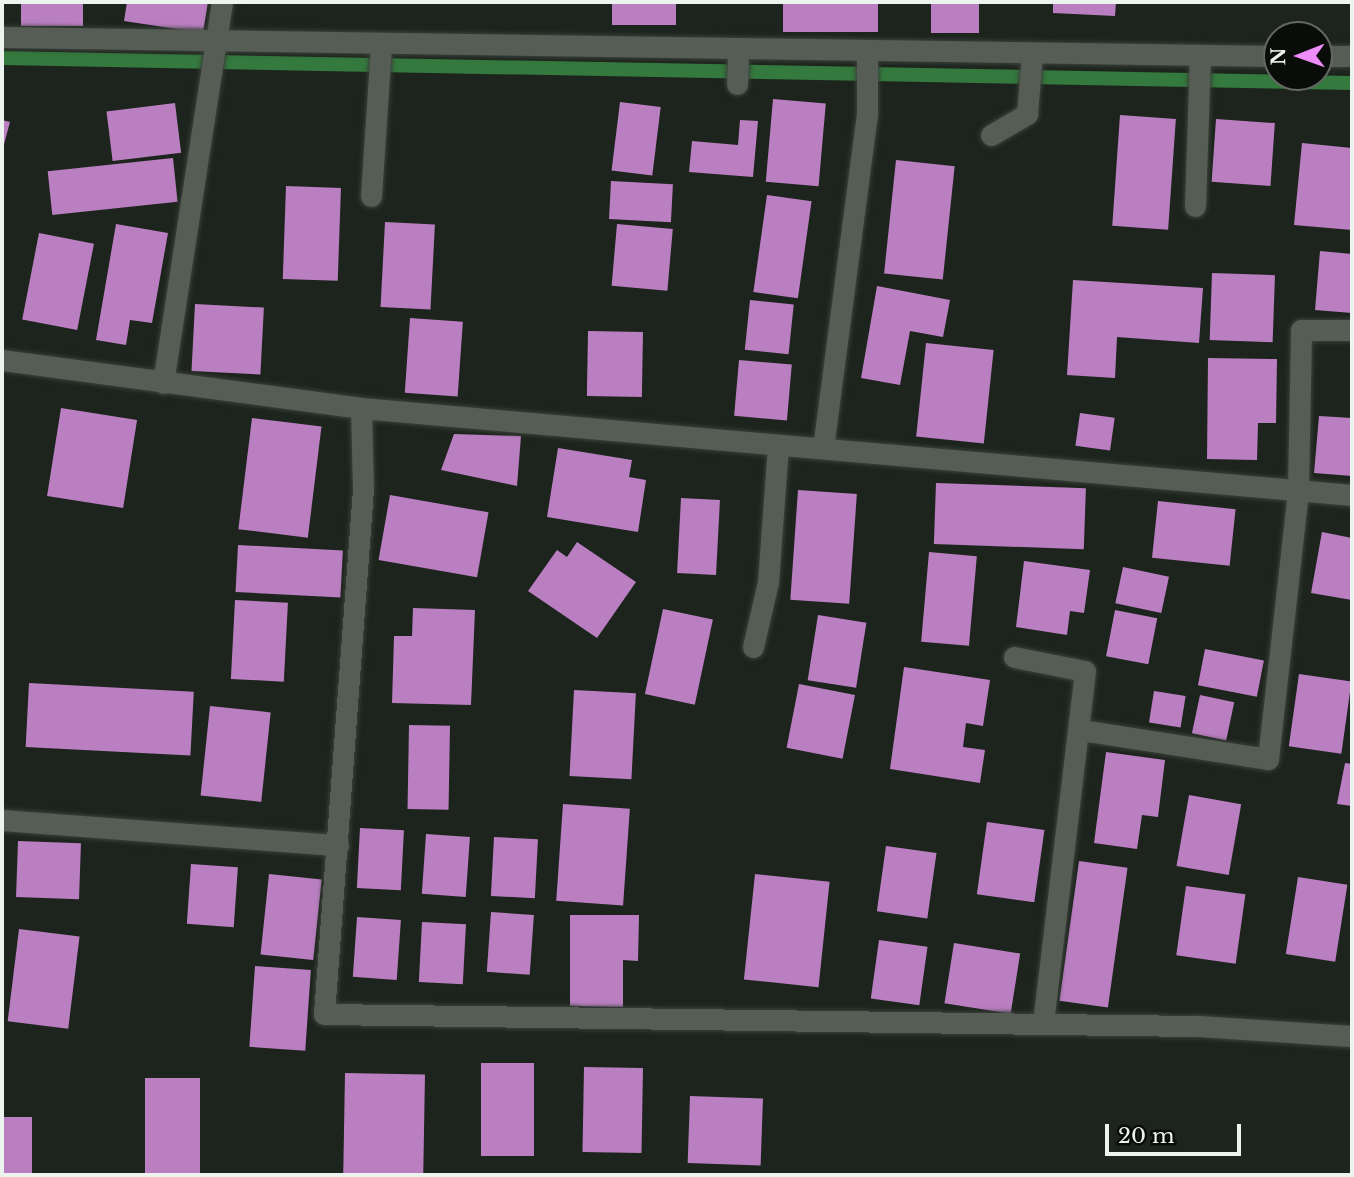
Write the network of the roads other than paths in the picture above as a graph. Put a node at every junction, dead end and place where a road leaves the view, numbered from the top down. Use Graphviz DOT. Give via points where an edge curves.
graph roads {
  1 [pos="222,2"];
  2 [pos="2,37"];
  3 [pos="215,46"];
  4 [pos="381,48"];
  5 [pos="738,53"];
  6 [pos="867,55"];
  7 [pos="1032,56"];
  8 [pos="1263,56"];
  9 [pos="1333,56"];
  10 [pos="1352,56"];
  11 [pos="1199,59"];
  12 [pos="737,84"];
  13 [pos="991,135"];
  14 [pos="371,196"];
  15 [pos="1195,206"];
  16 [pos="1352,330"];
  17 [pos="2,360"];
  18 [pos="163,383"];
  19 [pos="361,408"];
  20 [pos="778,445"];
  21 [pos="823,448"];
  22 [pos="1298,490"];
  23 [pos="1352,495"];
  24 [pos="753,647"];
  25 [pos="1014,657"];
  26 [pos="1081,730"];
  27 [pos="2,820"];
  28 [pos="338,845"];
  29 [pos="1043,1024"];
  30 [pos="1352,1035"];
  1 -- 3 [label="street"];
  2 -- 3 [label="street"];
  3 -- 4 [label="street"];
  3 -- 18 [label="street"];
  4 -- 5 [label="street"];
  4 -- 14 [label="street"];
  5 -- 6 [label="street"];
  5 -- 12 [label="street"];
  6 -- 7 [label="street"];
  6 -- 21 [label="street" via="867,97"];
  7 -- 11 [label="street"];
  7 -- 13 [label="street" via="1027,114"];
  8 -- 11 [label="street"];
  9 -- 10 [label="street"];
  11 -- 15 [label="street"];
  16 -- 22 [label="street" via="1301,330"];
  17 -- 18 [label="street"];
  18 -- 19 [label="street"];
  19 -- 20 [label="street"];
  19 -- 28 [label="street" via="363,489"];
  20 -- 21 [label="street"];
  20 -- 24 [label="street" via="768,582"];
  21 -- 22 [label="street"];
  22 -- 23 [label="street"];
  22 -- 26 [label="street" via="1268,759"];
  25 -- 26 [label="street" via="1086,671"];
  26 -- 29 [label="street"];
  27 -- 28 [label="street"];
  28 -- 29 [label="street" via="324,1014"];
  29 -- 30 [label="street"];
}
